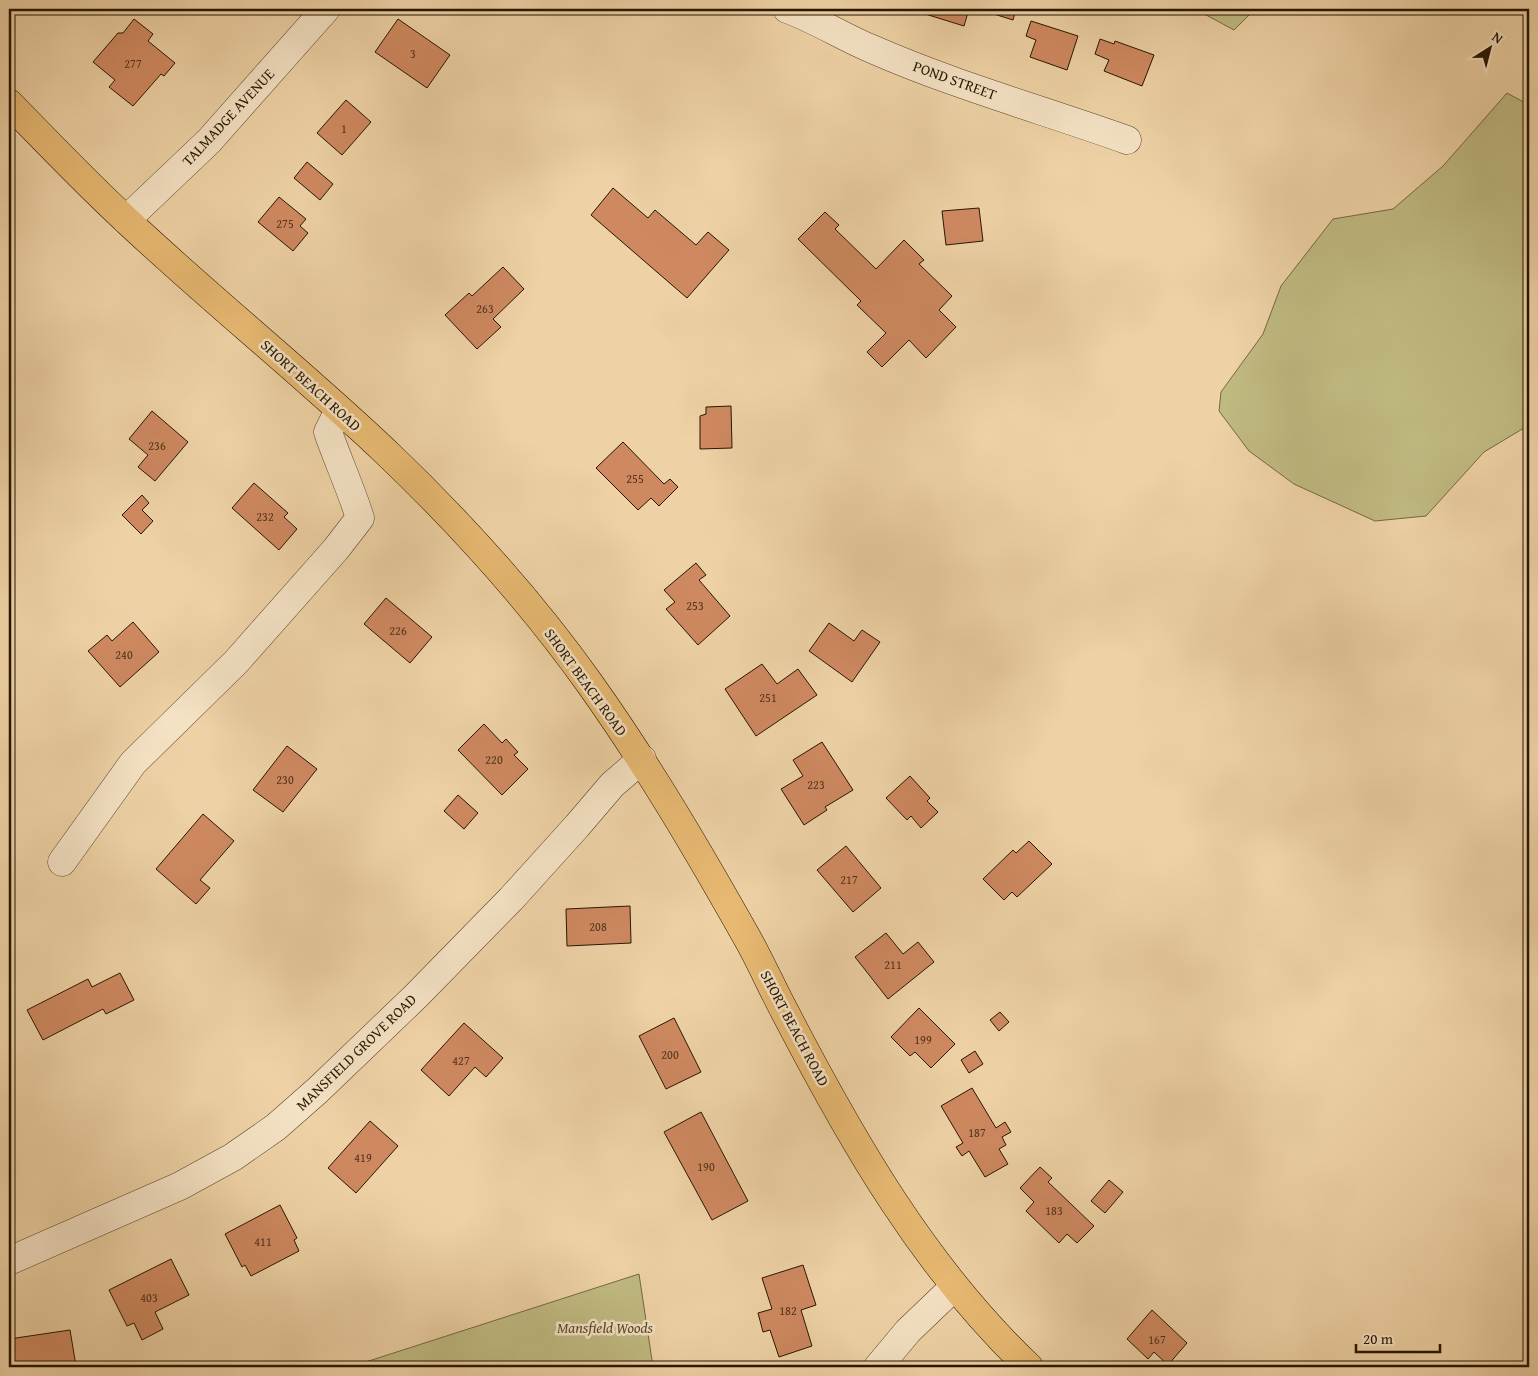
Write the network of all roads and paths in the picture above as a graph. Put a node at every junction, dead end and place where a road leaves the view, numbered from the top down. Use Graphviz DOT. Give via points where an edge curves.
graph roads {
  1 [pos="326,9"];
  2 [pos="787,9"];
  3 [pos="9,103"];
  4 [pos="1127,140"];
  5 [pos="126,220"];
  6 [pos="339,410"];
  7 [pos="642,759"];
  8 [pos="62,862"];
  9 [pos="9,1261"];
  10 [pos="954,1287"];
  11 [pos="878,1367"];
  12 [pos="1029,1367"];
  1 -- 5 [label="street, TALMADGE AVENUE" via="209,141"];
  2 -- 4 [label="street, POND STREET" via="810,17 872,49"];
  3 -- 5 [label="main road, SHORT BEACH ROAD"];
  5 -- 6 [label="main road, SHORT BEACH ROAD"];
  6 -- 7 [label="main road, SHORT BEACH ROAD" via="442,507 493,563 587,680"];
  6 -- 8 [label="street" via="328,432 360,518 236,662 133,763"];
  7 -- 9 [label="street, MANSFIELD GROVE ROAD" via="612,785 517,892 416,996 276,1126 233,1157 180,1186"];
  7 -- 10 [label="main road, SHORT BEACH ROAD" via="752,946 856,1141 913,1232"];
  10 -- 11 [label="street" via="908,1331"];
  10 -- 12 [label="main road, SHORT BEACH ROAD" via="985,1324"];
}
